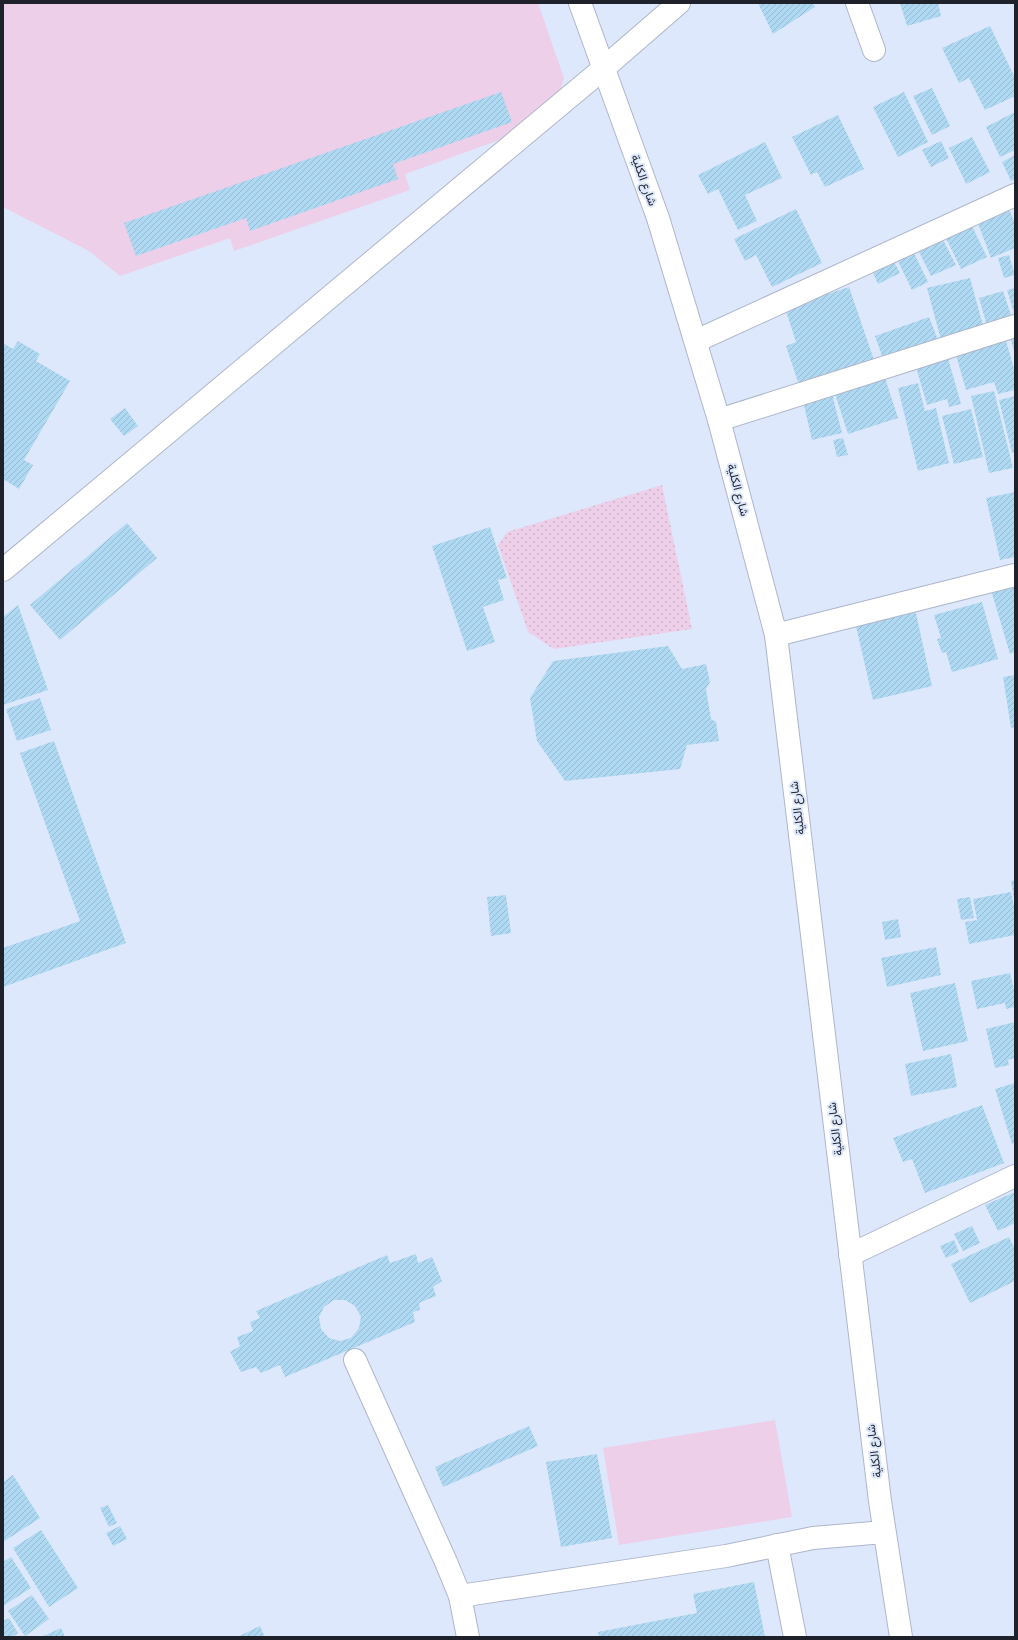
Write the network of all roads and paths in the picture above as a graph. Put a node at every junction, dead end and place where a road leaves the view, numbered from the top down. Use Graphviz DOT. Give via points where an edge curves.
graph roads {
  1 [pos="580,3"];
  2 [pos="678,3"];
  3 [pos="857,3"];
  4 [pos="874,50"];
  5 [pos="604,68"];
  6 [pos="1015,195"];
  7 [pos="1015,326"];
  8 [pos="696,341"];
  9 [pos="719,420"];
  10 [pos="3,570"];
  11 [pos="1015,575"];
  12 [pos="776,635"];
  13 [pos="1015,1176"];
  14 [pos="850,1255"];
  15 [pos="355,1360"];
  16 [pos="884,1532"];
  17 [pos="777,1545"];
  18 [pos="460,1596"];
  19 [pos="468,1637"];
  20 [pos="795,1637"];
  21 [pos="901,1637"];
  1 -- 5 [label="street, شارع الكلية"];
  2 -- 5 [label="street"];
  3 -- 4 [label="street"];
  5 -- 8 [label="street, شارع الكلية" via="658,218"];
  5 -- 10 [label="street"];
  6 -- 8 [label="street"];
  7 -- 9 [label="street"];
  8 -- 9 [label="street, شارع الكلية"];
  9 -- 12 [label="street, شارع الكلية"];
  11 -- 12 [label="street"];
  12 -- 14 [label="street, شارع الكلية"];
  13 -- 14 [label="street"];
  14 -- 16 [label="street, شارع الكلية"];
  15 -- 18 [label="street"];
  16 -- 17 [label="street" via="813,1538"];
  16 -- 21 [label="street, شارع الكلية"];
  17 -- 18 [label="street" via="726,1556"];
  17 -- 20 [label="street"];
  18 -- 19 [label="street"];
}
